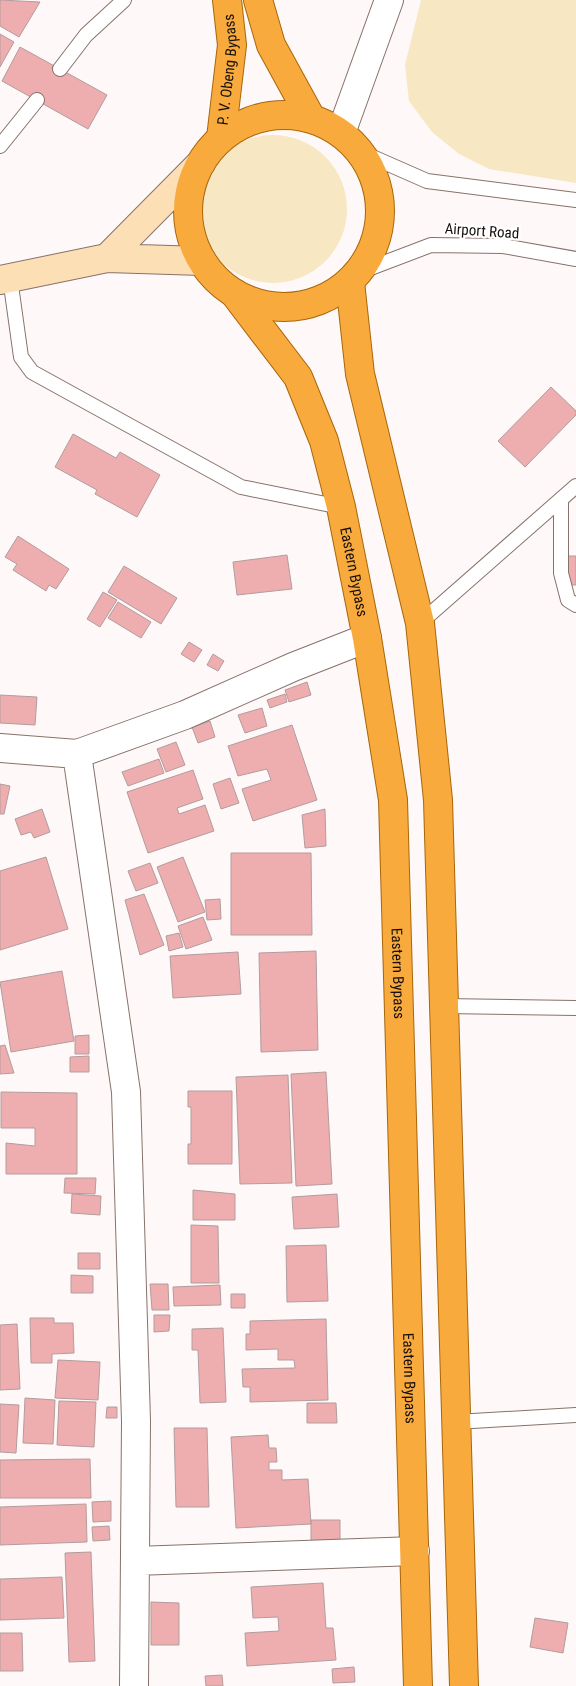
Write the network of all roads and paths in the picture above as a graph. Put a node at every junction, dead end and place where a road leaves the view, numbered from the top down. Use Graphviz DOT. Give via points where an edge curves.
graph roads {
  1 [pos="124,0"];
  2 [pos="227,0"];
  3 [pos="258,0"];
  4 [pos="389,0"];
  5 [pos="60,69"];
  6 [pos="37,100"];
  7 [pos="311,118"];
  8 [pos="341,133"];
  9 [pos="221,138"];
  10 [pos="0,146"];
  11 [pos="361,152"];
  12 [pos="200,163"];
  13 [pos="576,200"];
  14 [pos="107,258"];
  15 [pos="576,259"];
  16 [pos="202,261"];
  17 [pos="355,277"];
  18 [pos="5,279"];
  19 [pos="234,293"];
  20 [pos="576,486"];
  21 [pos="561,499"];
  22 [pos="341,507"];
  23 [pos="576,605"];
  24 [pos="420,623"];
  25 [pos="367,638"];
  26 [pos="0,748"];
  27 [pos="77,754"];
  28 [pos="444,1006"];
  29 [pos="576,1008"];
  30 [pos="576,1415"];
  31 [pos="456,1422"];
  32 [pos="415,1551"];
  33 [pos="135,1561"];
  34 [pos="134,1686"];
  35 [pos="418,1686"];
  36 [pos="464,1686"];
  1 -- 5 [label="lane" via="86,36"];
  2 -- 9 [label="highway, P. V. Obeng Bypass" via="232,45"];
  3 -- 7 [label="highway" via="271,45"];
  4 -- 8 [label="street"];
  6 -- 10 [label="lane"];
  7 -- 8 [label="highway"];
  7 -- 9 [label="highway" via="273,115 236,127"];
  8 -- 11 [label="highway"];
  9 -- 12 [label="highway"];
  11 -- 13 [label="lane" via="427,181"];
  11 -- 17 [label="highway" via="380,191 379,234"];
  12 -- 14 [label="main road"];
  12 -- 16 [label="highway" via="189,195 189,229"];
  14 -- 16 [label="main road"];
  14 -- 18 [label="main road"];
  15 -- 17 [label="lane, Airport Road" via="503,246 431,245"];
  16 -- 19 [label="highway" via="216,279"];
  17 -- 19 [label="highway" via="314,303 273,307"];
  17 -- 24 [label="highway" via="360,374"];
  18 -- 22 [label="lane" via="21,357 32,372 241,487"];
  19 -- 22 [label="highway, Eastern Bypass" via="298,377 324,441"];
  20 -- 21 [label="lane"];
  21 -- 23 [label="lane" via="561,573 568,600"];
  21 -- 24 [label="lane"];
  22 -- 25 [label="highway, Eastern Bypass"];
  24 -- 28 [label="highway" via="438,800"];
  25 -- 27 [label="street" via="185,715"];
  25 -- 32 [label="highway, Eastern Bypass" via="393,800"];
  26 -- 27 [label="street"];
  27 -- 33 [label="street" via="126,1092 136,1421"];
  28 -- 29 [label="lane"];
  28 -- 31 [label="highway"];
  30 -- 31 [label="lane"];
  31 -- 36 [label="highway"];
  32 -- 33 [label="street"];
  32 -- 35 [label="highway, Eastern Bypass"];
  33 -- 34 [label="street"];
}
